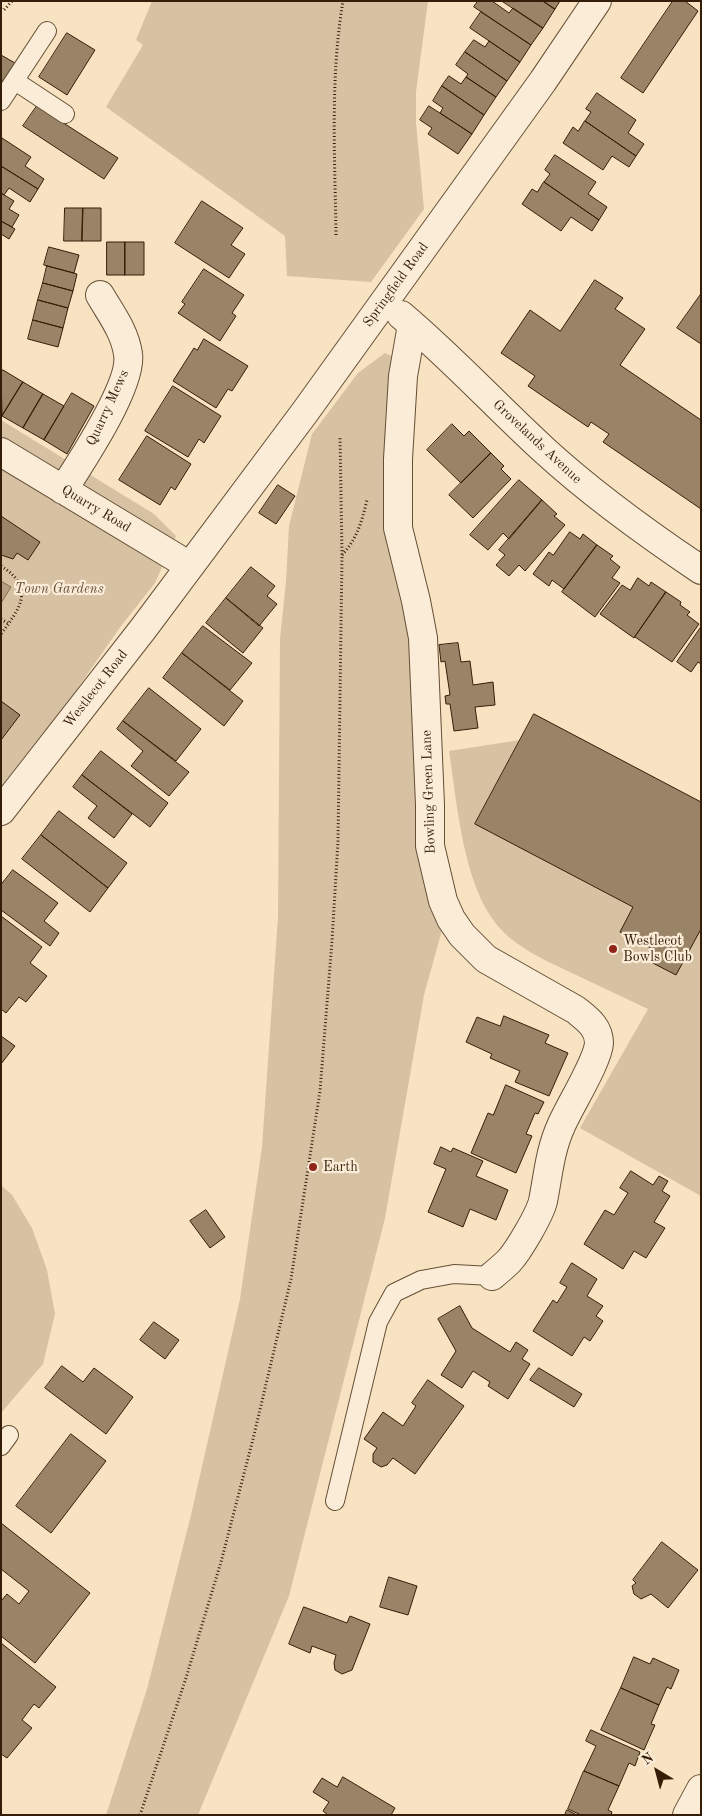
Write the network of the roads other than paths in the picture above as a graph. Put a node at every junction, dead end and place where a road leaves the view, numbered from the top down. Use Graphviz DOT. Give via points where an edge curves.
graph roads {
  1 [pos="597,1"];
  2 [pos="46,31"];
  3 [pos="14,81"];
  4 [pos="1,102"];
  5 [pos="65,114"];
  6 [pos="100,296"];
  7 [pos="384,301"];
  8 [pos="412,325"];
  9 [pos="1,452"];
  10 [pos="64,490"];
  11 [pos="190,566"];
  12 [pos="701,570"];
  13 [pos="1,811"];
  14 [pos="492,1276"];
  15 [pos="335,1501"];
  16 [pos="701,1789"];
  17 [pos="686,1815"];
  1 -- 7 [label="street, Springfield Road"];
  2 -- 3 [label="lane"];
  3 -- 4 [label="lane"];
  3 -- 5 [label="lane"];
  6 -- 10 [label="street, Quarry Mews" via="121,331 128,354 128,370 92,446"];
  7 -- 8 [label="street, Grovelands Avenue"];
  7 -- 11 [label="street, Springfield Road"];
  8 -- 12 [label="street, Grovelands Avenue" via="578,480 648,535"];
  8 -- 14 [label="street, Bowling Green Lane" via="403,376 398,528 423,638 430,846 434,871 443,901 462,936 486,959 576,1010 589,1020 598,1038 596,1054 560,1128 543,1203 518,1249"];
  9 -- 10 [label="street, Quarry Road"];
  10 -- 11 [label="street, Quarry Road"];
  11 -- 13 [label="street, Westlecot Road"];
  14 -- 15 [label="lane" via="454,1274 421,1280 394,1293 378,1322"];
  16 -- 17 [label="street"];
}
